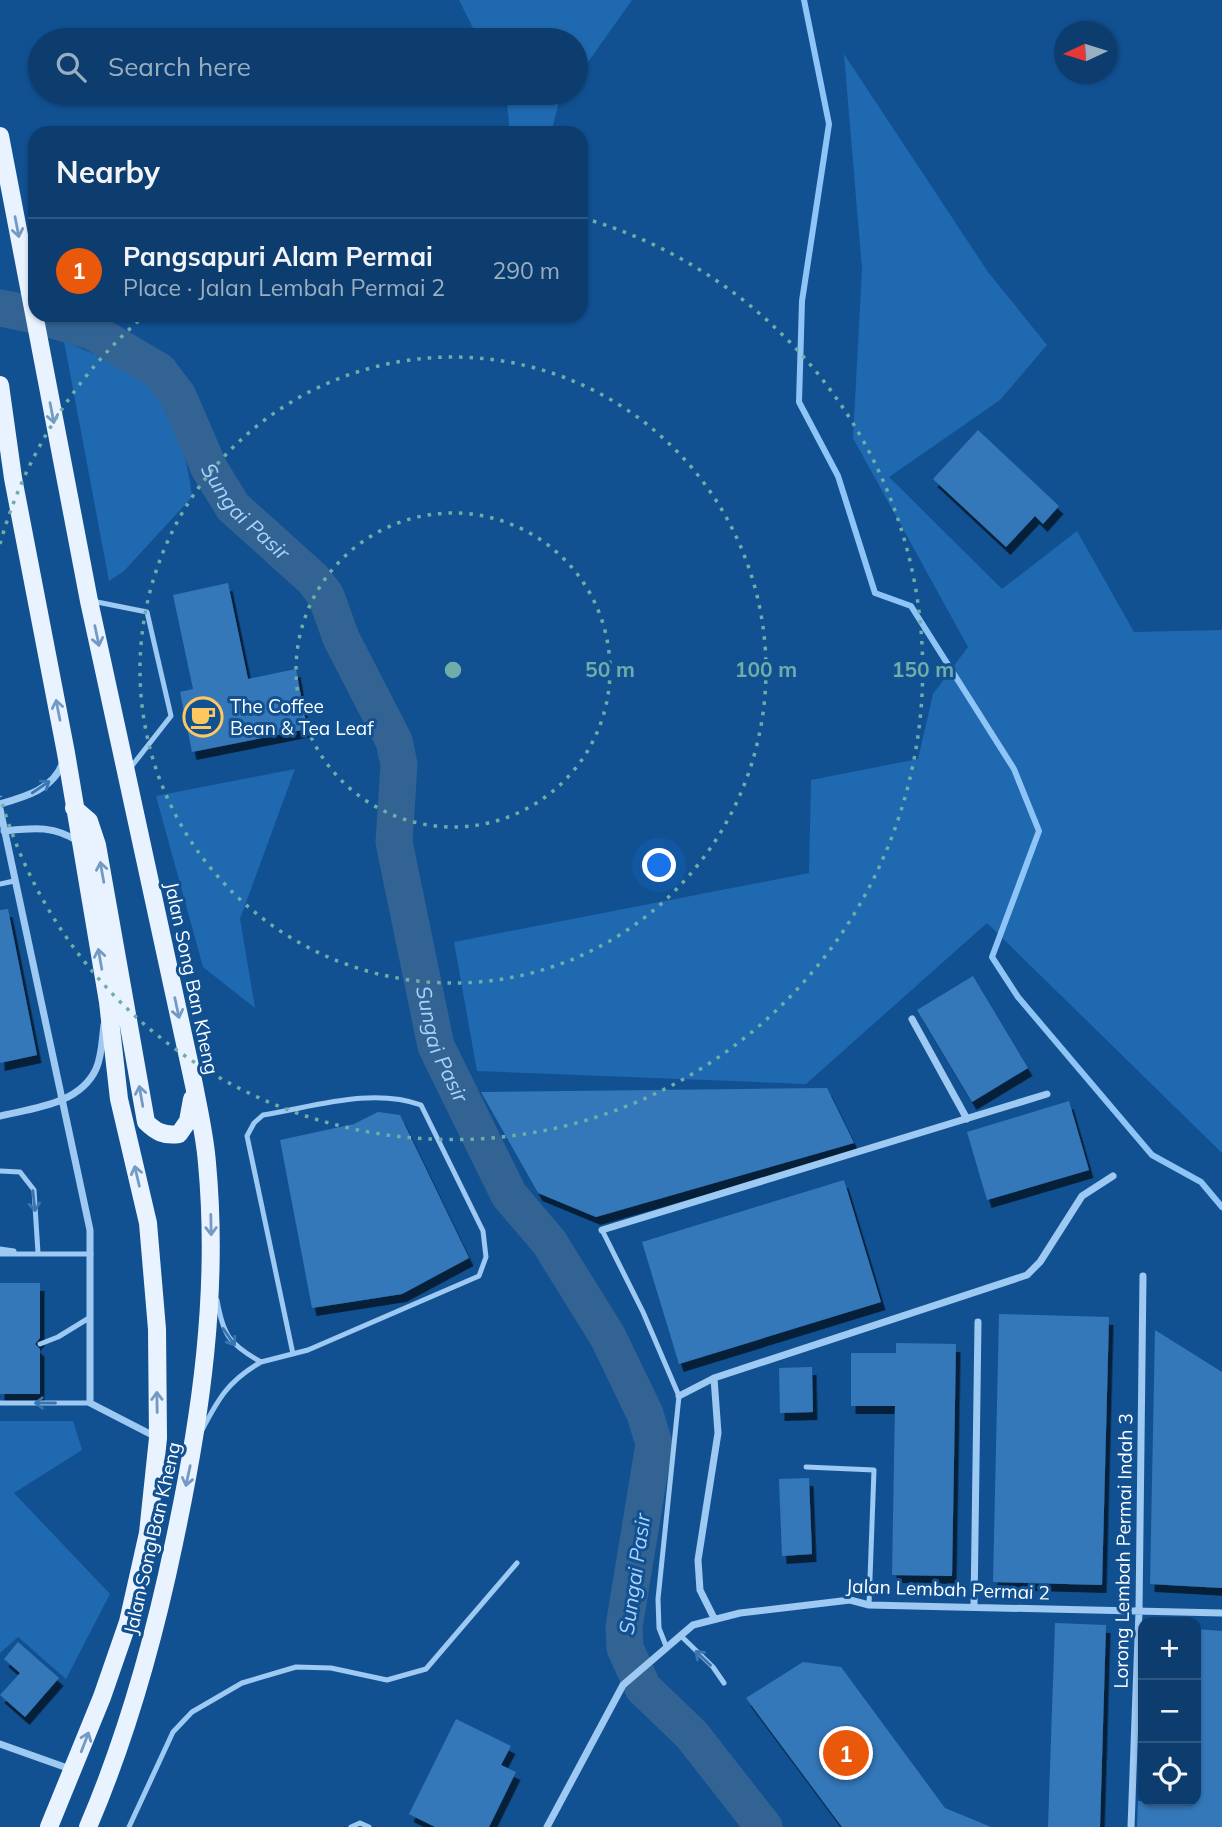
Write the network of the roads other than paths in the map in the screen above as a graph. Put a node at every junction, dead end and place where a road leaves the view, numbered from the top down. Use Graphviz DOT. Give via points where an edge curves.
graph roads {
  1 [pos="0,136"];
  2 [pos="28,287"];
  3 [pos="35,322"];
  4 [pos="0,385"];
  5 [pos="0,460"];
  6 [pos="13,478"];
  7 [pos="89,601"];
  8 [pos="66,752"];
  9 [pos="126,773"];
  10 [pos="0,806"];
  11 [pos="74,808"];
  12 [pos="4,831"];
  13 [pos="79,842"];
  14 [pos="14,881"];
  15 [pos="0,884"];
  16 [pos="108,1002"];
  17 [pos="912,1019"];
  18 [pos="194,1085"];
  19 [pos="1047,1094"];
  20 [pos="63,1099"];
  21 [pos="0,1116"];
  22 [pos="967,1119"];
  23 [pos="0,1171"];
  24 [pos="1113,1176"];
  25 [pos="601,1230"];
  26 [pos="0,1252"];
  27 [pos="38,1253"];
  28 [pos="91,1254"];
  29 [pos="212,1272"];
  30 [pos="1143,1276"];
  31 [pos="89,1318"];
  32 [pos="978,1322"];
  33 [pos="40,1344"];
  34 [pos="293,1354"];
  35 [pos="261,1362"];
  36 [pos="714,1378"];
  37 [pos="679,1396"];
  38 [pos="0,1403"];
  39 [pos="90,1404"];
  40 [pos="158,1438"];
  41 [pos="195,1443"];
  42 [pos="806,1467"];
  43 [pos="517,1563"];
  44 [pos="869,1605"];
  45 [pos="974,1607"];
  46 [pos="1139,1611"];
  47 [pos="1222,1613"];
  48 [pos="714,1618"];
  49 [pos="680,1635"];
  50 [pos="666,1646"];
  51 [pos="724,1683"];
  52 [pos="0,1744"];
  53 [pos="74,1770"];
  54 [pos="49,1827"];
  55 [pos="88,1827"];
  56 [pos="129,1827"];
  57 [pos="351,1827"];
  58 [pos="369,1827"];
  59 [pos="547,1827"];
  60 [pos="1131,1827"];
  1 -- 2 [label="main road, Jalan Song Ban Kheng, one-way"];
  3 -- 7 [label="main road, Jalan Song Ban Kheng, one-way"];
  4 -- 6 [label="main road, Jalan Song Ban Kheng"];
  5 -- 6 [label="street"];
  8 -- 6 [label="main road, Jalan Song Ban Kheng, one-way"];
  7 -- 9 [label="main road, Jalan Song Ban Kheng, one-way"];
  7 -- 9 [label="lane" via="147,612 171,716"];
  10 -- 8 [label="street, one-way" via="39,791 59,774"];
  8 -- 11 [label="main road, Jalan Song Ban Kheng"];
  9 -- 18 [label="main road, Jalan Song Ban Kheng, one-way"];
  10 -- 12 [label="street"];
  11 -- 13 [label="main road, Jalan Song Ban Kheng"];
  18 -- 11 [label="main road, one-way" via="188,1121 179,1134 168,1136 146,1122 97,845 89,821"];
  12 -- 13 [label="street" via="51,829"];
  12 -- 14 [label="street"];
  16 -- 13 [label="main road, Jalan Song Ban Kheng, one-way"];
  14 -- 15 [label="lane"];
  14 -- 20 [label="street"];
  16 -- 20 [label="street" via="98,1066 88,1083"];
  40 -- 16 [label="main road, Jalan Song Ban Kheng, one-way" via="148,1223 119,1099"];
  17 -- 22 [label="street"];
  18 -- 29 [label="main road, Jalan Song Ban Kheng, one-way" via="207,1160"];
  19 -- 22 [label="street"];
  20 -- 21 [label="street"];
  20 -- 28 [label="street"];
  22 -- 25 [label="street"];
  23 -- 27 [label="lane, one-way" via="20,1172 34,1190"];
  24 -- 36 [label="street" via="1082,1196 1027,1275"];
  25 -- 37 [label="lane"];
  26 -- 27 [label="lane"];
  27 -- 28 [label="lane"];
  28 -- 31 [label="street"];
  29 -- 35 [label="lane, one-way" via="222,1330 237,1349"];
  29 -- 41 [label="main road, Jalan Song Ban Kheng"];
  30 -- 46 [label="street, Lorong Lembah Permai Indah 3"];
  31 -- 33 [label="lane"];
  31 -- 39 [label="street"];
  32 -- 45 [label="street"];
  34 -- 34 [label="lane" via="480,1276 486,1257 483,1231 421,1105 378,1096 263,1115 247,1136"];
  34 -- 35 [label="lane"];
  35 -- 41 [label="lane" via="237,1376 223,1392"];
  36 -- 37 [label="street"];
  36 -- 48 [label="street" via="718,1433 698,1560 699,1590"];
  37 -- 50 [label="lane" via="658,1599 659,1628"];
  39 -- 38 [label="lane, one-way"];
  39 -- 40 [label="street"];
  53 -- 40 [label="main road, Jalan Song Ban Kheng, one-way" via="128,1622 148,1533"];
  41 -- 55 [label="main road, Jalan Song Ban Kheng, one-way" via="160,1610 107,1781"];
  42 -- 44 [label="lane" via="874,1470"];
  43 -- 56 [label="lane" via="426,1669 387,1680 331,1668 296,1667 242,1683 192,1712 173,1732"];
  44 -- 45 [label="street, Jalan Lembah Permai 2"];
  44 -- 48 [label="street, Jalan Lembah Permai 2" via="850,1600"];
  45 -- 46 [label="street, Jalan Lembah Permai 2"];
  46 -- 47 [label="street, Jalan Lembah Permai 2"];
  46 -- 60 [label="street, Lorong Lembah Permai Indah 3"];
  48 -- 49 [label="street, Jalan Lembah Permai 2"];
  49 -- 50 [label="street, Jalan Lembah Permai 2"];
  51 -- 49 [label="lane, one-way"];
  50 -- 59 [label="street, Jalan Lembah Permai 2" via="623,1685"];
  52 -- 53 [label="street"];
  53 -- 54 [label="main road, Jalan Song Ban Kheng"];
  57 -- 58 [label="lane" via="360,1823"];
}
